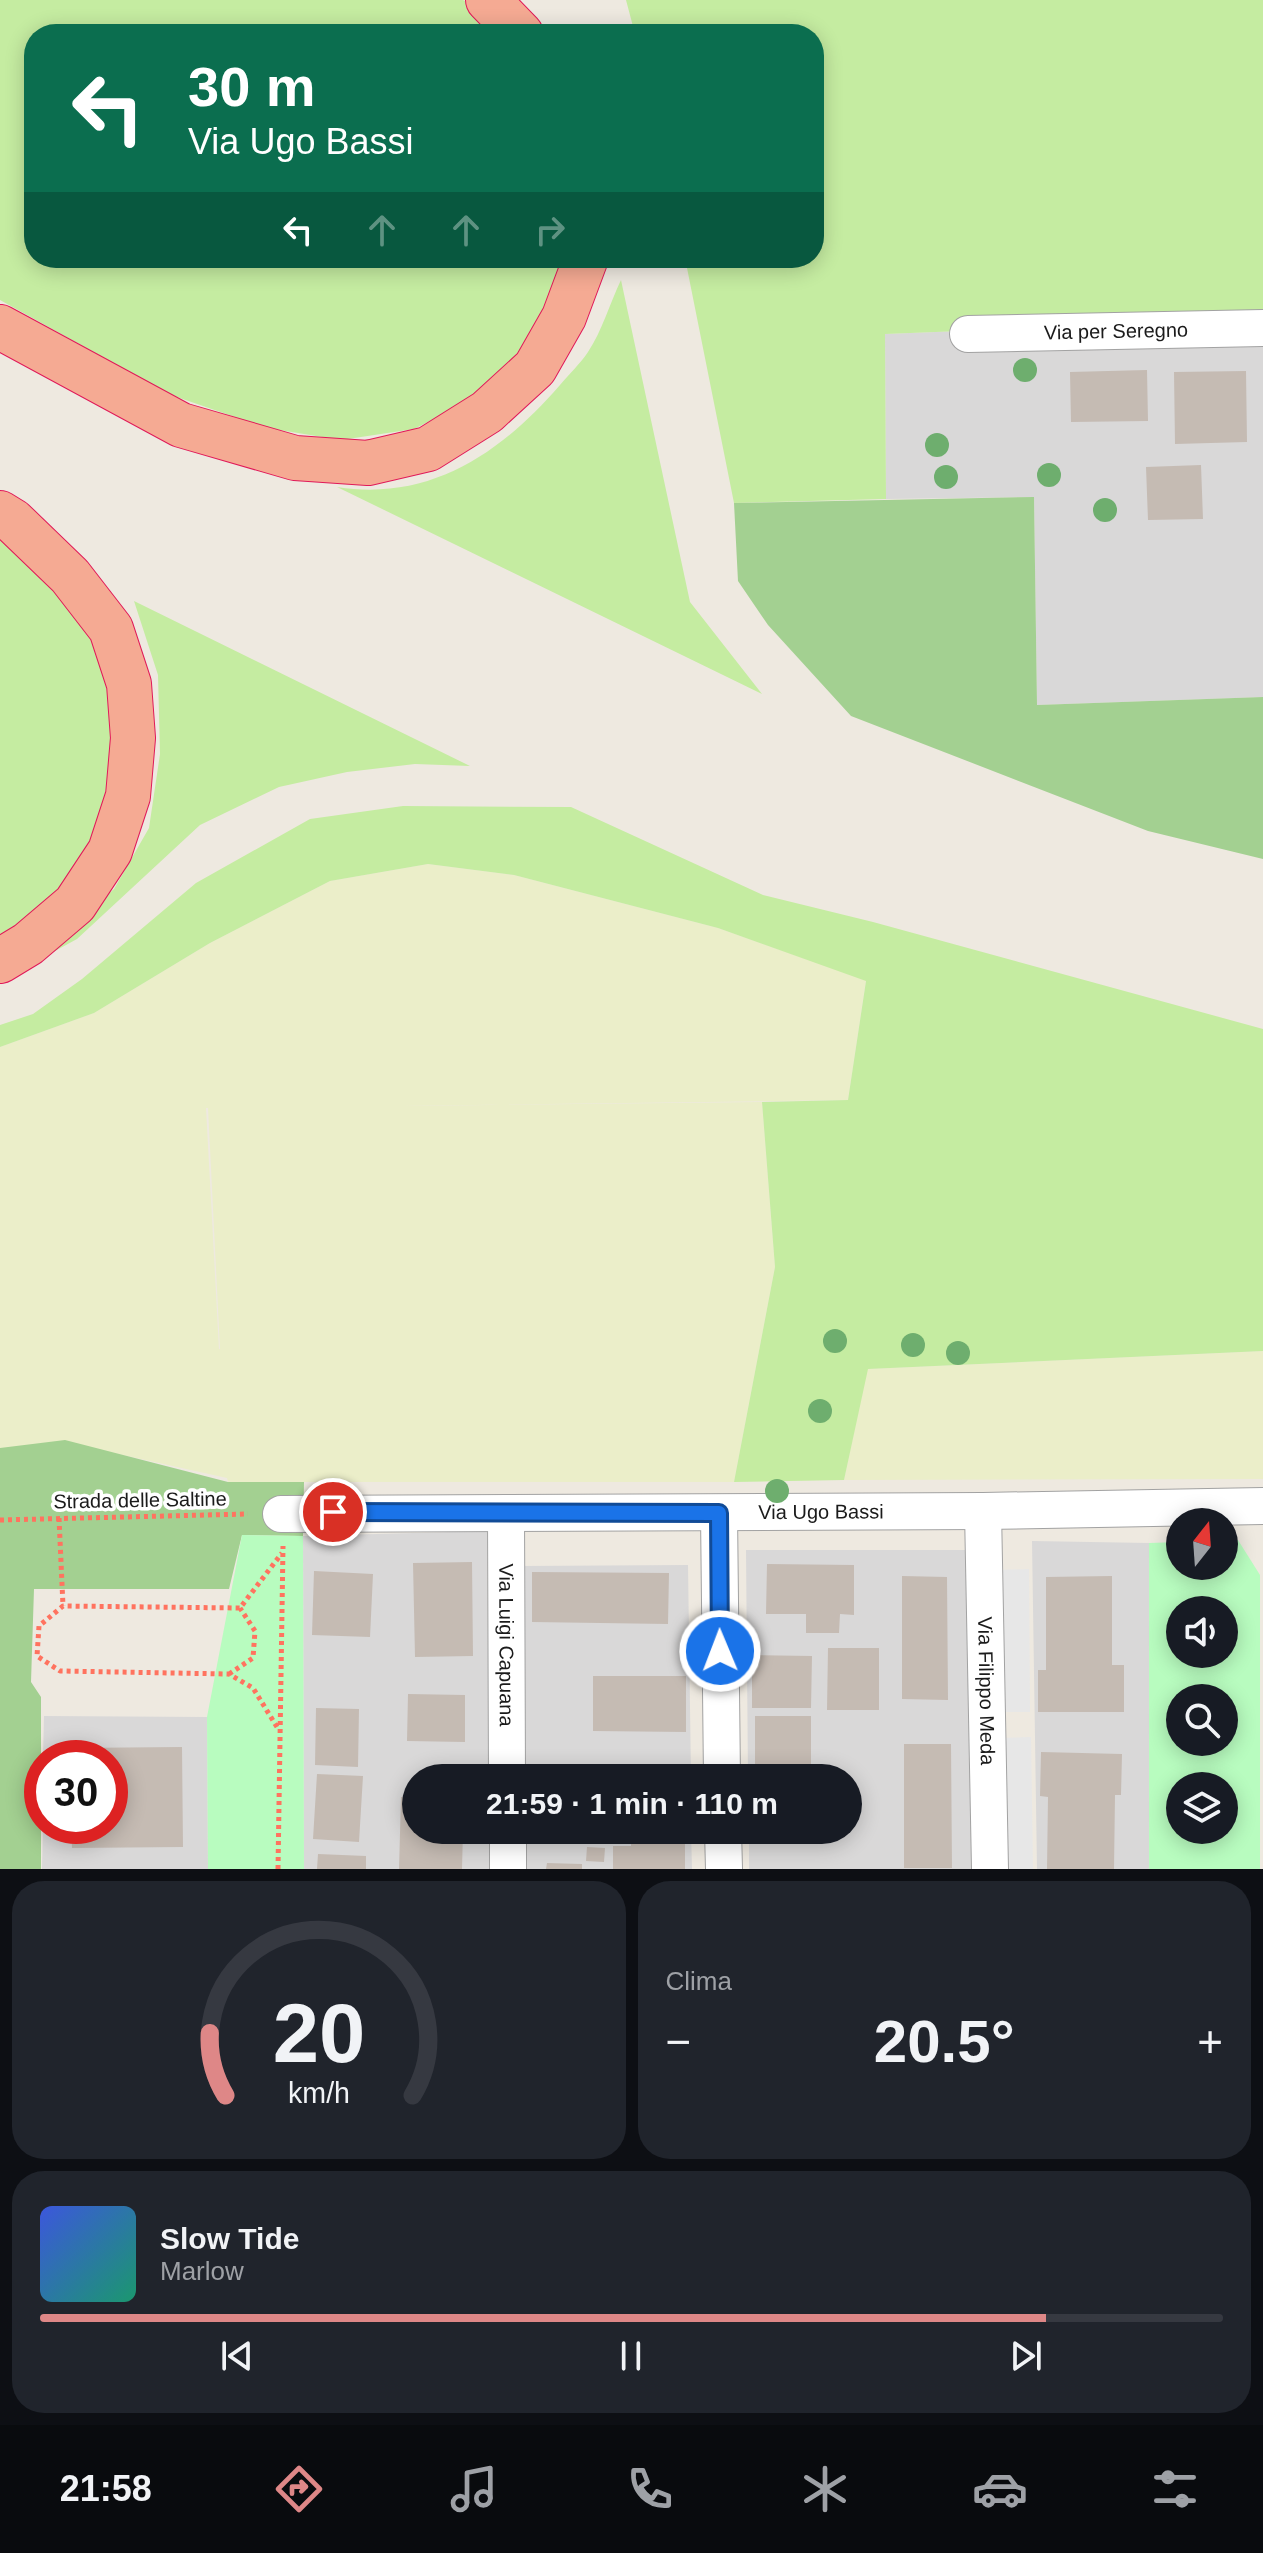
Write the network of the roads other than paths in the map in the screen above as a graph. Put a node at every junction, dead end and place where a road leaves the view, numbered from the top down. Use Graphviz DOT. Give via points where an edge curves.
graph roads {
  1 [pos="488,0"];
  2 [pos="511,24"];
  3 [pos="582,268"];
  4 [pos="0,327"];
  5 [pos="1263,328"];
  6 [pos="968,334"];
  7 [pos="0,513"];
  8 [pos="0,961"];
  9 [pos="1263,1506"];
  10 [pos="983,1511"];
  11 [pos="506,1513"];
  12 [pos="719,1513"];
  13 [pos="281,1514"];
  14 [pos="507,1764"];
  15 [pos="722,1764"];
  16 [pos="508,1844"];
  17 [pos="723,1844"];
  18 [pos="508,1869"];
  19 [pos="724,1869"];
  20 [pos="990,1869"];
  1 -- 2 [label="highway"];
  3 -- 4 [label="highway" via="564,317 535,368 487,412 428,449 368,463 295,458 181,425"];
  5 -- 6 [label="street, Via per Seregno"];
  7 -- 8 [label="highway" via="70,576 111,629 129,684 133,738 128,796 110,851 75,904"];
  9 -- 10 [label="street, Via Ugo Bassi"];
  10 -- 12 [label="street, Via Ugo Bassi"];
  10 -- 20 [label="street, Via Filippo Meda"];
  11 -- 12 [label="street, Via Ugo Bassi"];
  11 -- 13 [label="street, Via Ugo Bassi"];
  11 -- 14 [label="street, Via Luigi Capuana"];
  12 -- 15 [label="street"];
  16 -- 18 [label="street"];
  17 -- 19 [label="street"];
}
